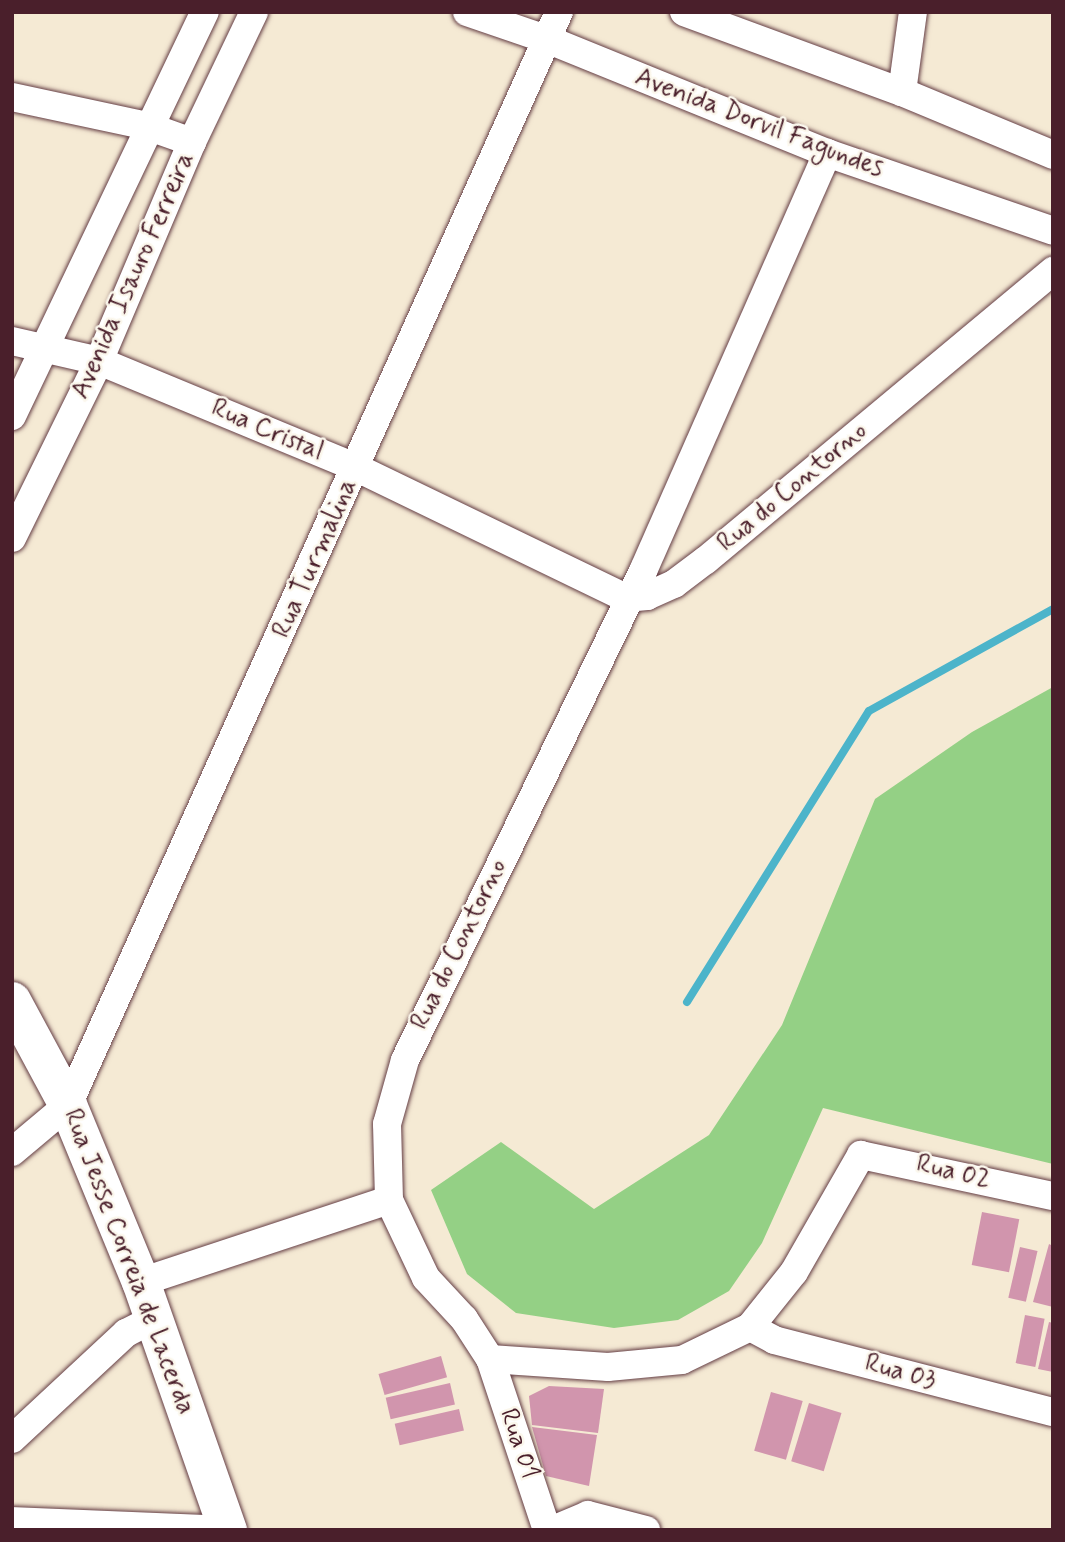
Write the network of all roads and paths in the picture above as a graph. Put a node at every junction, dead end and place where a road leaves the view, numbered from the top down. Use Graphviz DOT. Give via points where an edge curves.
graph roads {
  1 [pos="205,12"];
  2 [pos="254,12"];
  3 [pos="467,12"];
  4 [pos="559,12"];
  5 [pos="684,12"];
  6 [pos="913,12"];
  7 [pos="549,40"];
  8 [pos="902,92"];
  9 [pos="12,97"];
  10 [pos="147,127"];
  11 [pos="192,142"];
  12 [pos="827,153"];
  13 [pos="1053,155"];
  14 [pos="1053,232"];
  15 [pos="1053,271"];
  16 [pos="12,341"];
  17 [pos="42,348"];
  18 [pos="99,361"];
  19 [pos="12,416"];
  20 [pos="357,468"];
  21 [pos="12,538"];
  22 [pos="626,598"];
  23 [pos="12,1002"];
  24 [pos="68,1105"];
  25 [pos="12,1152"];
  26 [pos="1053,1196"];
  27 [pos="389,1200"];
  28 [pos="141,1282"];
  29 [pos="153,1319"];
  30 [pos="750,1328"];
  31 [pos="490,1359"];
  32 [pos="1053,1412"];
  33 [pos="12,1439"];
  34 [pos="12,1521"];
  35 [pos="228,1530"];
  36 [pos="547,1530"];
  37 [pos="553,1530"];
  38 [pos="646,1530"];
  1 -- 10 [label="street, Avenida Isauro Ferreira"];
  2 -- 11 [label="street, Avenida Isauro Ferreira"];
  3 -- 7 [label="street, Avenida Dorvil Fagundes"];
  4 -- 7 [label="street, Rua Turmalina"];
  5 -- 8 [label="street"];
  6 -- 8 [label="street"];
  7 -- 12 [label="street, Avenida Dorvil Fagundes"];
  7 -- 20 [label="street, Rua Turmalina"];
  8 -- 13 [label="street"];
  9 -- 10 [label="street"];
  10 -- 11 [label="street"];
  10 -- 17 [label="street, Avenida Isauro Ferreira"];
  11 -- 18 [label="street, Avenida Isauro Ferreira"];
  12 -- 14 [label="street, Avenida Dorvil Fagundes"];
  12 -- 22 [label="street" via="643,571"];
  15 -- 22 [label="street, Rua do Contorno" via="706,561 674,584 647,596"];
  16 -- 17 [label="street, Rua Cristal"];
  17 -- 18 [label="street, Rua Cristal"];
  17 -- 19 [label="street, Avenida Isauro Ferreira"];
  18 -- 20 [label="street, Rua Cristal"];
  18 -- 21 [label="street, Avenida Isauro Ferreira"];
  20 -- 22 [label="street, Rua Cristal"];
  20 -- 24 [label="street, Rua Turmalina"];
  22 -- 27 [label="street, Rua do Contorno" via="405,1060 387,1124"];
  23 -- 24 [label="main road, Rua Jesse Correia de Lacerda"];
  24 -- 25 [label="street"];
  24 -- 28 [label="main road, Rua Jesse Correia de Lacerda"];
  26 -- 30 [label="street, Rua 02" via="867,1153 855,1160 794,1272"];
  27 -- 28 [label="street"];
  27 -- 31 [label="street, Rua do Contorno" via="426,1278 464,1320"];
  28 -- 29 [label="main road, Rua Jesse Correia de Lacerda"];
  29 -- 33 [label="street" via="126,1333"];
  29 -- 35 [label="main road, Rua Jesse Correia de Lacerda"];
  30 -- 31 [label="street" via="682,1360 608,1367"];
  30 -- 32 [label="street, Rua 03" via="774,1340"];
  31 -- 36 [label="street, Rua 01"];
  34 -- 35 [label="street"];
  37 -- 38 [label="street" via="588,1516"];
}
